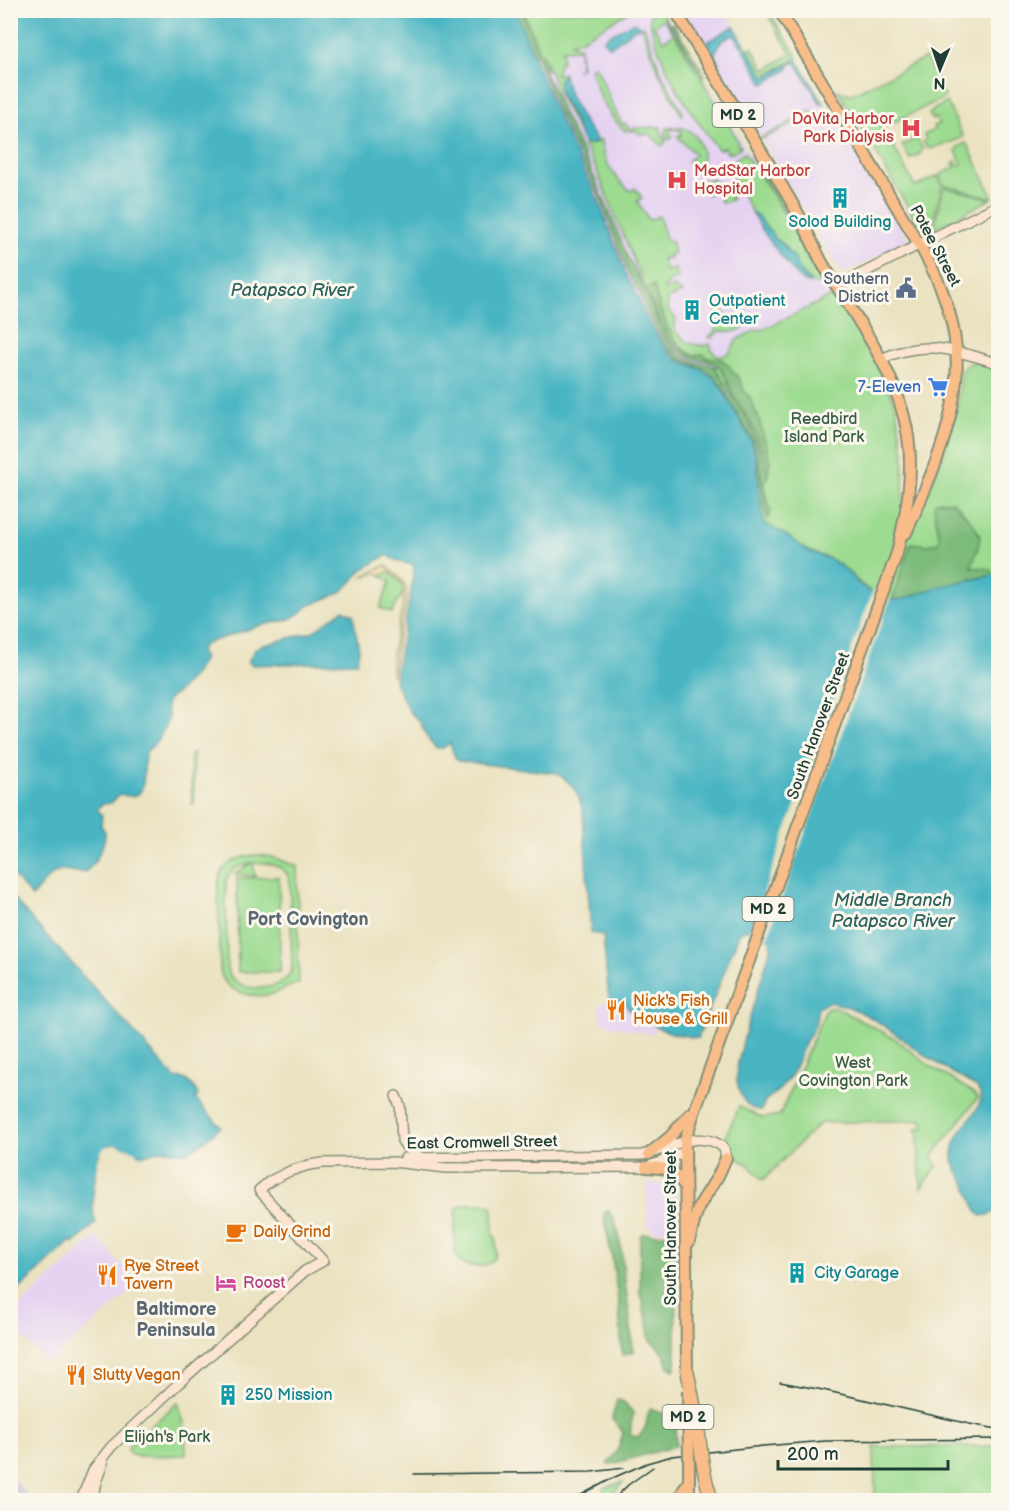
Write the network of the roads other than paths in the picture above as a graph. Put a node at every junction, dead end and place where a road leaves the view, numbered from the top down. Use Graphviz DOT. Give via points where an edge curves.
graph roads {
  1 [pos="675,10"];
  2 [pos="779,10"];
  3 [pos="999,205"];
  4 [pos="919,244"];
  5 [pos="837,286"];
  6 [pos="957,351"];
  7 [pos="881,359"];
  8 [pos="999,363"];
  9 [pos="897,553"];
  10 [pos="396,1096"];
  11 [pos="696,1107"];
  12 [pos="685,1140"];
  13 [pos="684,1152"];
  14 [pos="649,1154"];
  15 [pos="423,1158"];
  16 [pos="726,1158"];
  17 [pos="393,1162"];
  18 [pos="646,1167"];
  19 [pos="685,1186"];
  20 [pos="686,1263"];
  21 [pos="687,1370"];
  22 [pos="111,1447"];
  23 [pos="689,1478"];
  24 [pos="81,1500"];
  25 [pos="92,1500"];
  26 [pos="678,1500"];
  27 [pos="689,1500"];
  28 [pos="712,1500"];
  1 -- 5 [label="main road, South Hanover Street / MD 2"];
  2 -- 4 [label="main road, Potee Street / MD 2"];
  3 -- 4 [label="street"];
  4 -- 5 [label="street"];
  4 -- 6 [label="main road, Potee Street / MD 2" via="944,293"];
  5 -- 7 [label="main road, South Hanover Street / MD 2"];
  6 -- 7 [label="street" via="918,348"];
  6 -- 8 [label="street"];
  6 -- 9 [label="main road, Potee Street / MD 2" via="947,428"];
  7 -- 9 [label="main road, South Hanover Street / MD 2" via="900,402 910,452 907,506"];
  9 -- 11 [label="main road, South Hanover Street / MD 2"];
  10 -- 15 [label="street" via="402,1141"];
  11 -- 12 [label="main road, South Hanover Street / MD 2"];
  11 -- 14 [label="main road"];
  12 -- 13 [label="main road, South Hanover Street / MD 2"];
  12 -- 14 [label="street, East Cromwell Street"];
  12 -- 16 [label="street" via="713,1142 724,1149"];
  13 -- 18 [label="street, East Cromwell Street"];
  13 -- 19 [label="main road, South Hanover Street / MD 2"];
  14 -- 15 [label="street, East Cromwell Street"];
  15 -- 17 [label="street, East Cromwell Street"];
  16 -- 20 [label="main road" via="698,1210"];
  17 -- 18 [label="street, East Cromwell Street" via="446,1168"];
  17 -- 22 [label="street" via="309,1165 283,1174 259,1190 323,1261 305,1271"];
  18 -- 19 [label="main road" via="673,1172"];
  19 -- 20 [label="main road, South Hanover Street / MD 2"];
  20 -- 21 [label="main road, South Hanover Street / MD 2"];
  21 -- 23 [label="main road, South Hanover Street / MD 2, bridge"];
  21 -- 28 [label="highway, bridge"];
  22 -- 24 [label="street" via="93,1470"];
  22 -- 25 [label="street"];
  23 -- 26 [label="main road"];
  23 -- 27 [label="main road, South Hanover Street / MD 2"];
}
